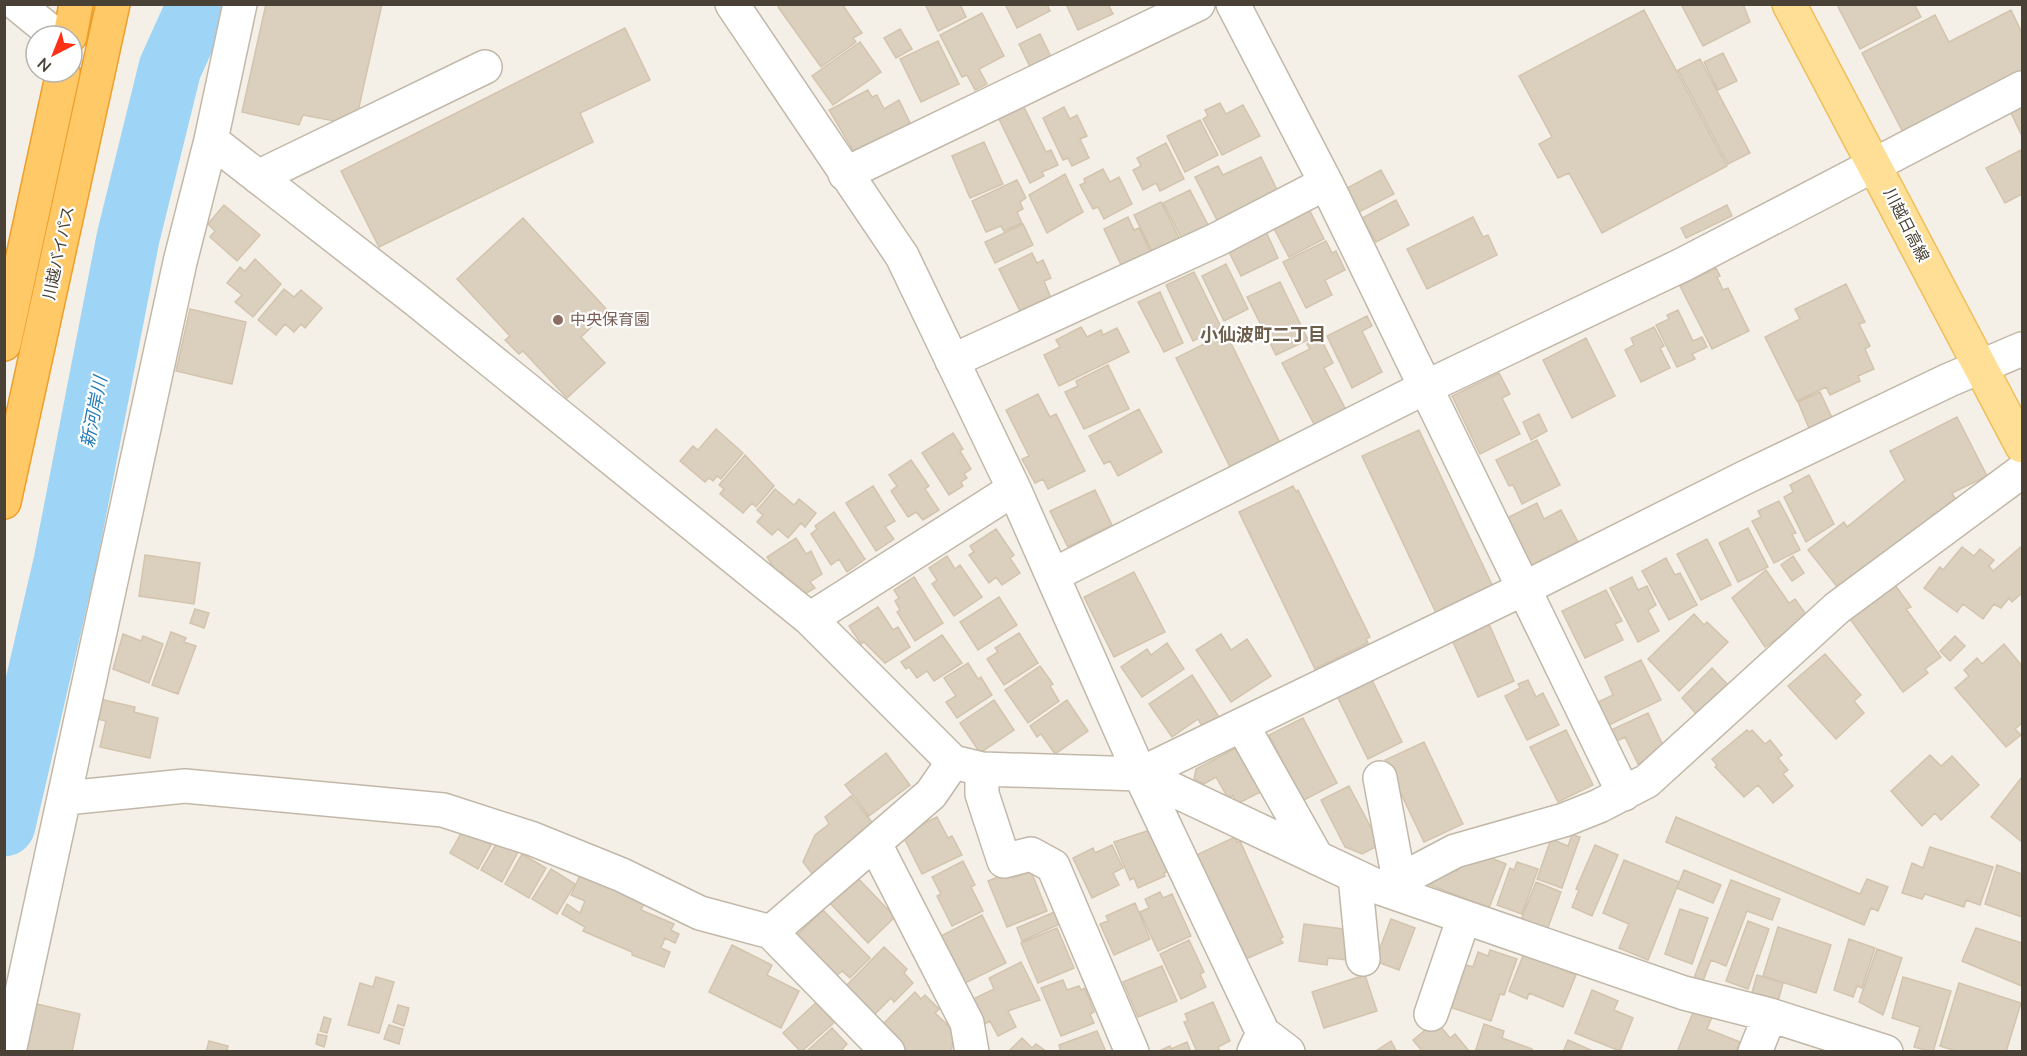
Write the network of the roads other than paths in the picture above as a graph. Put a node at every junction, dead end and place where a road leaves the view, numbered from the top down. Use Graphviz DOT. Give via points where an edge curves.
graph roads {
  1 [pos="17,4"];
  2 [pos="76,4"];
  3 [pos="113,4"];
  4 [pos="240,4"];
  5 [pos="732,4"];
  6 [pos="1198,4"];
  7 [pos="1233,4"];
  8 [pos="1789,4"];
  9 [pos="41,24"];
  10 [pos="72,24"];
  11 [pos="485,67"];
  12 [pos="60,84"];
  13 [pos="2022,88"];
  14 [pos="211,140"];
  15 [pos="1876,166"];
  16 [pos="845,174"];
  17 [pos="258,177"];
  18 [pos="1326,183"];
  19 [pos="4,344"];
  20 [pos="2022,349"];
  21 [pos="952,362"];
  22 [pos="1979,368"];
  23 [pos="1424,388"];
  24 [pos="2022,446"];
  25 [pos="2022,471"];
  26 [pos="1014,489"];
  27 [pos="4,502"];
  28 [pos="1053,575"];
  29 [pos="1523,589"];
  30 [pos="810,619"];
  31 [pos="1242,725"];
  32 [pos="968,765"];
  33 [pos="1140,774"];
  34 [pos="1380,778"];
  35 [pos="1624,794"];
  36 [pos="66,798"];
  37 [pos="875,844"];
  38 [pos="1317,858"];
  39 [pos="1379,881"];
  40 [pos="1464,917"];
  41 [pos="771,932"];
  42 [pos="1363,959"];
  43 [pos="1431,1014"];
  44 [pos="1770,1015"];
  45 [pos="1268,1045"];
  46 [pos="9,1052"];
  47 [pos="888,1052"];
  48 [pos="972,1052"];
  49 [pos="1132,1052"];
  50 [pos="1755,1052"];
  51 [pos="1886,1052"];
  1 -- 9 [label="street"];
  2 -- 10 [label="highway"];
  3 -- 27 [label="highway, 川越バイパス"];
  4 -- 14 [label="street"];
  5 -- 16 [label="street"];
  6 -- 16 [label="street"];
  7 -- 18 [label="street"];
  8 -- 15 [label="main road, 川越日高線"];
  11 -- 17 [label="street"];
  12 -- 19 [label="highway, 川越バイパス"];
  13 -- 15 [label="street"];
  14 -- 17 [label="street"];
  14 -- 36 [label="street" via="180,262"];
  15 -- 22 [label="main road, 川越日高線"];
  15 -- 23 [label="street" via="1682,265"];
  16 -- 21 [label="street" via="902,256"];
  17 -- 30 [label="street"];
  18 -- 21 [label="street" via="1216,240"];
  18 -- 23 [label="street"];
  20 -- 22 [label="street"];
  21 -- 26 [label="street"];
  22 -- 24 [label="main road, 川越日高線"];
  22 -- 29 [label="street" via="1744,478"];
  23 -- 28 [label="street"];
  23 -- 29 [label="street"];
  25 -- 35 [label="street" via="1837,609 1647,781"];
  26 -- 28 [label="street"];
  26 -- 30 [label="street"];
  28 -- 33 [label="street"];
  29 -- 31 [label="street"];
  29 -- 35 [label="street"];
  30 -- 32 [label="street"];
  31 -- 33 [label="street"];
  31 -- 38 [label="street"];
  32 -- 33 [label="street"];
  32 -- 37 [label="street"];
  32 -- 49 [label="street" via="1004,861 1031,854 1053,866"];
  33 -- 38 [label="street"];
  33 -- 45 [label="street"];
  34 -- 39 [label="street"];
  35 -- 39 [label="street" via="1564,820 1455,851"];
  36 -- 41 [label="street" via="185,786 442,810 533,839 622,875 700,913"];
  36 -- 46 [label="street"];
  37 -- 41 [label="street"];
  37 -- 48 [label="street" via="968,1023"];
  38 -- 39 [label="street"];
  39 -- 40 [label="street"];
  39 -- 42 [label="street"];
  40 -- 43 [label="street"];
  40 -- 44 [label="street" via="1684,993"];
  41 -- 47 [label="street"];
  44 -- 50 [label="street"];
  44 -- 51 [label="street"];
}
